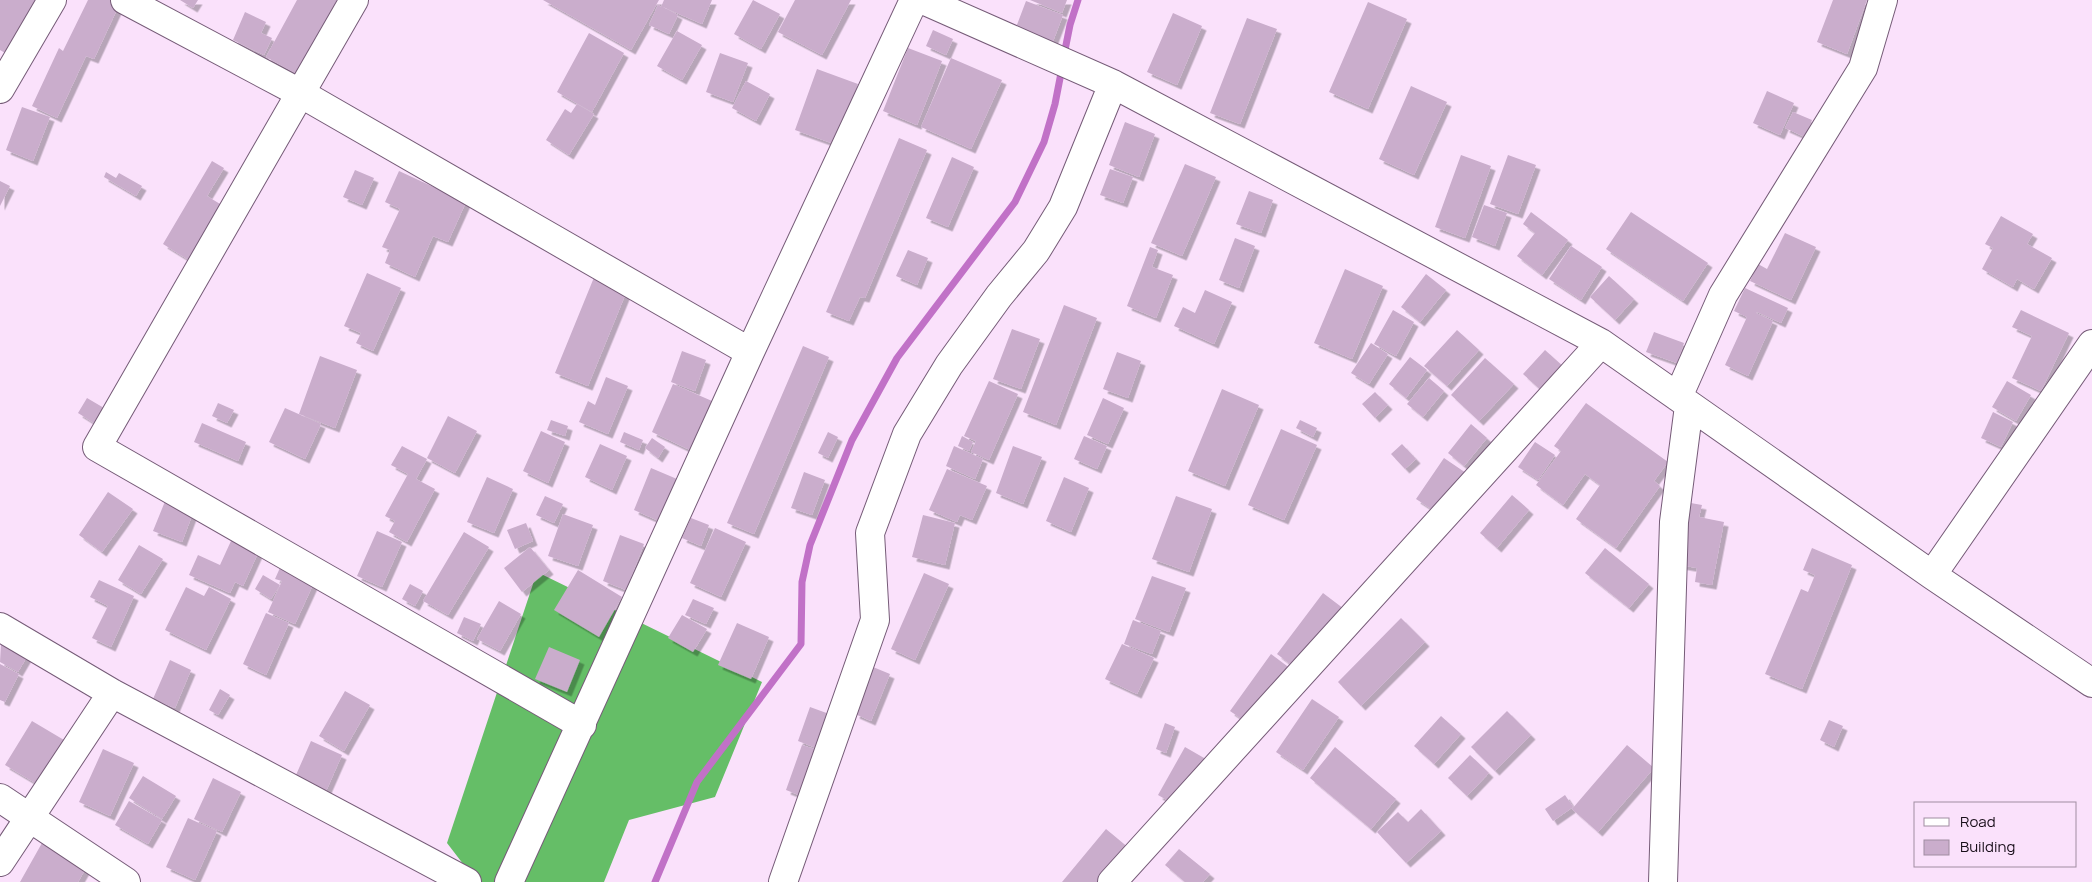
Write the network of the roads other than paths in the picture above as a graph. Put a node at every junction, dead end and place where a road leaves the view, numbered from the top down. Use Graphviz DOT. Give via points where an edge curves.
graph roads {
  1 [pos="52,0"];
  2 [pos="126,0"];
  3 [pos="354,0"];
  4 [pos="914,0"];
  5 [pos="923,0"];
  6 [pos="1883,0"];
  7 [pos="1113,84"];
  8 [pos="0,88"];
  9 [pos="300,93"];
  10 [pos="1601,343"];
  11 [pos="2092,344"];
  12 [pos="750,352"];
  13 [pos="1684,401"];
  14 [pos="1932,575"];
  15 [pos="0,627"];
  16 [pos="2092,683"];
  17 [pos="112,693"];
  18 [pos="582,725"];
  19 [pos="0,798"];
  20 [pos="29,817"];
  21 [pos="0,862"];
  22 [pos="126,882"];
  23 [pos="468,882"];
  24 [pos="509,882"];
  25 [pos="783,882"];
  26 [pos="1112,882"];
  27 [pos="1663,882"];
  1 -- 8 [label="street"];
  2 -- 9 [label="street"];
  3 -- 9 [label="street"];
  4 -- 12 [label="street"];
  5 -- 7 [label="street"];
  6 -- 13 [label="street" via="1863,68 1723,295"];
  7 -- 10 [label="street"];
  7 -- 25 [label="street" via="1063,207 1036,251 998,296 950,365 907,434 870,533 875,620"];
  9 -- 12 [label="street"];
  9 -- 18 [label="street" via="97,447"];
  10 -- 13 [label="street"];
  10 -- 26 [label="street"];
  11 -- 14 [label="street"];
  12 -- 18 [label="street"];
  13 -- 14 [label="street"];
  13 -- 27 [label="street" via="1674,522"];
  14 -- 16 [label="street"];
  15 -- 17 [label="street"];
  17 -- 20 [label="street"];
  17 -- 23 [label="street"];
  18 -- 24 [label="street"];
  19 -- 20 [label="street"];
  20 -- 21 [label="street"];
  20 -- 22 [label="street"];
}
